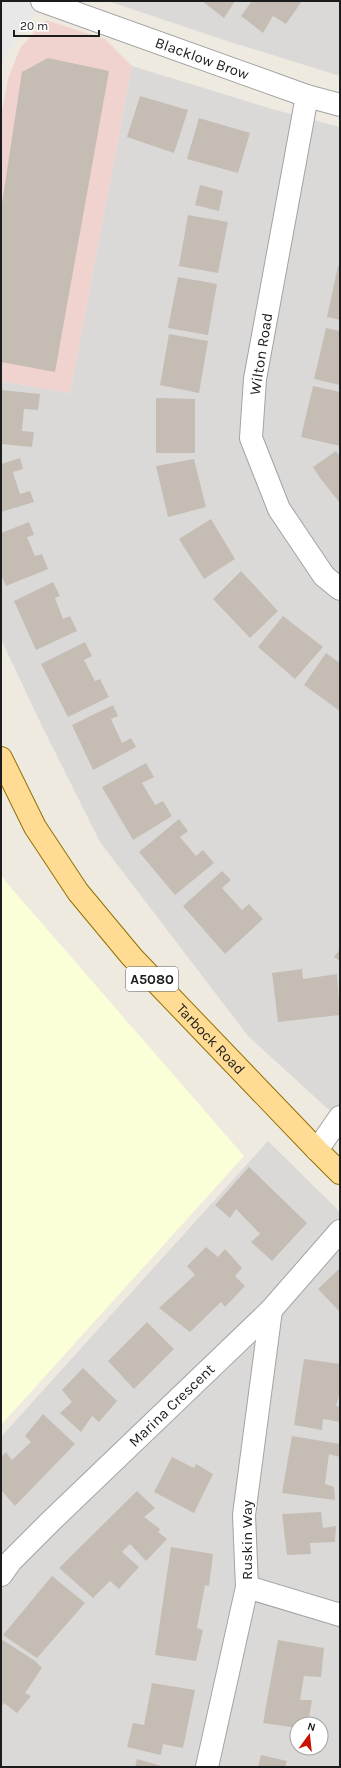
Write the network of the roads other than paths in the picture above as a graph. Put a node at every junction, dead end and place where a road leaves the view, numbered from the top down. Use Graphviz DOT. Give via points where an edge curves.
graph roads {
  1 [pos="43,1"];
  2 [pos="307,96"];
  3 [pos="340,105"];
  4 [pos="340,589"];
  5 [pos="1,758"];
  6 [pos="340,1117"];
  7 [pos="317,1150"];
  8 [pos="340,1173"];
  9 [pos="340,1231"];
  10 [pos="271,1310"];
  11 [pos="1,1575"];
  12 [pos="248,1587"];
  13 [pos="340,1615"];
  14 [pos="207,1767"];
  1 -- 2 [label="street, Blacklow Brow"];
  2 -- 3 [label="street, Blacklow Brow"];
  2 -- 4 [label="street, Wilton Road" via="255,380 251,438 279,509 324,576"];
  5 -- 7 [label="main road, Tarbock Road / A5080" via="35,827 78,892 132,957"];
  6 -- 7 [label="street"];
  7 -- 8 [label="main road, Tarbock Road / A5080"];
  9 -- 10 [label="street, Marina Crescent"];
  10 -- 11 [label="street, Marina Crescent" via="51,1521 11,1561"];
  10 -- 12 [label="street, Ruskin Way" via="244,1515"];
  12 -- 13 [label="street"];
  12 -- 14 [label="street, Ruskin Way"];
}
